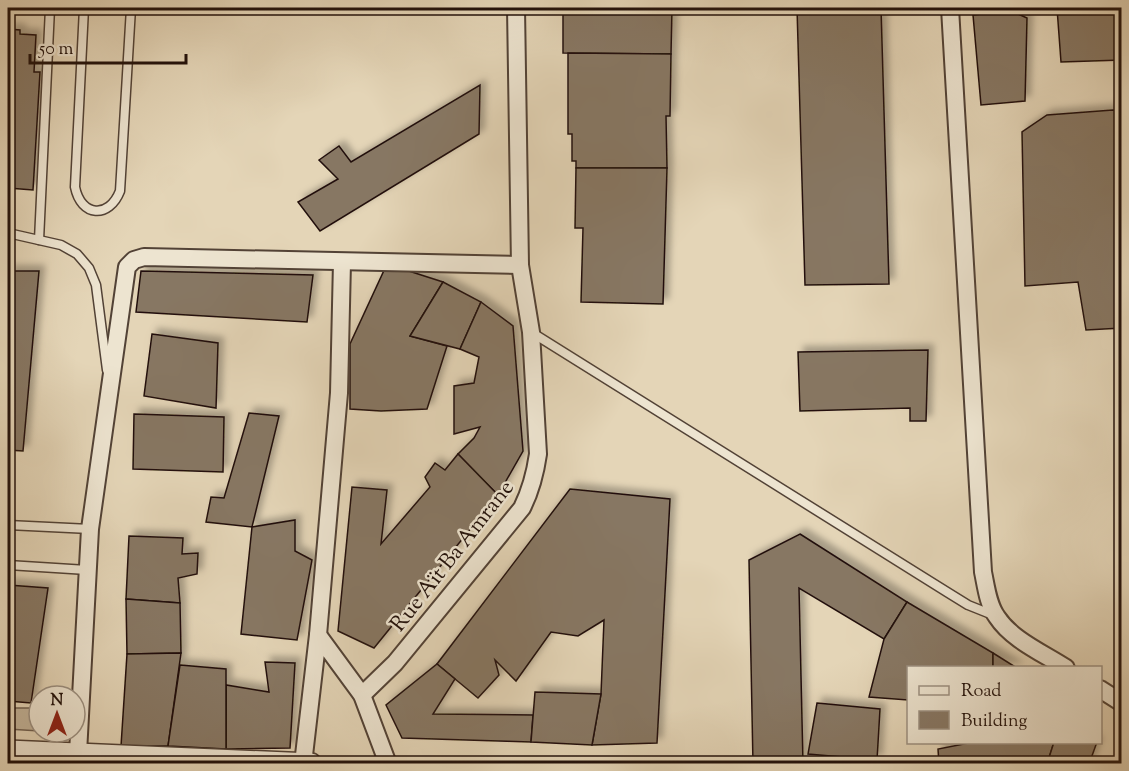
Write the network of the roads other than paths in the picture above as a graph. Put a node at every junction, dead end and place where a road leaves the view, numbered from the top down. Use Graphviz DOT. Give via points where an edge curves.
graph roads {
  1 [pos="50,8"];
  2 [pos="84,8"];
  3 [pos="131,8"];
  4 [pos="516,8"];
  5 [pos="950,8"];
  6 [pos="8,233"];
  7 [pos="39,240"];
  8 [pos="342,262"];
  9 [pos="520,265"];
  10 [pos="531,332"];
  11 [pos="109,386"];
  12 [pos="8,525"];
  13 [pos="90,529"];
  14 [pos="8,565"];
  15 [pos="87,570"];
  16 [pos="996,616"];
  17 [pos="318,635"];
  18 [pos="1063,666"];
  19 [pos="1102,690"];
  20 [pos="362,695"];
  21 [pos="1122,703"];
  22 [pos="8,750"];
  23 [pos="78,753"];
  24 [pos="303,763"];
  25 [pos="311,764"];
  26 [pos="388,764"];
  1 -- 7 [label="lane"];
  2 -- 3 [label="lane" via="75,188 77,199 96,211 116,202 120,191"];
  4 -- 9 [label="street, Rue Aït Ba Amrane"];
  5 -- 16 [label="street" via="983,572"];
  6 -- 7 [label="lane"];
  7 -- 11 [label="lane" via="61,244 89,268 96,285"];
  8 -- 9 [label="street"];
  8 -- 11 [label="street" via="144,257 134,260 124,277"];
  8 -- 17 [label="street" via="339,393"];
  9 -- 10 [label="street, Rue Aït Ba Amrane"];
  10 -- 16 [label="lane" via="968,605"];
  10 -- 20 [label="street, Rue Aït Ba Amrane" via="538,454 531,491 522,508 395,663"];
  11 -- 13 [label="street"];
  12 -- 13 [label="lane"];
  13 -- 15 [label="street"];
  14 -- 15 [label="lane"];
  15 -- 23 [label="street"];
  16 -- 18 [label="street" via="1009,632"];
  17 -- 20 [label="street"];
  17 -- 24 [label="street"];
  19 -- 21 [label="street"];
  20 -- 26 [label="street"];
  22 -- 23 [label="street"];
  23 -- 24 [label="street"];
  24 -- 25 [label="street"];
}
